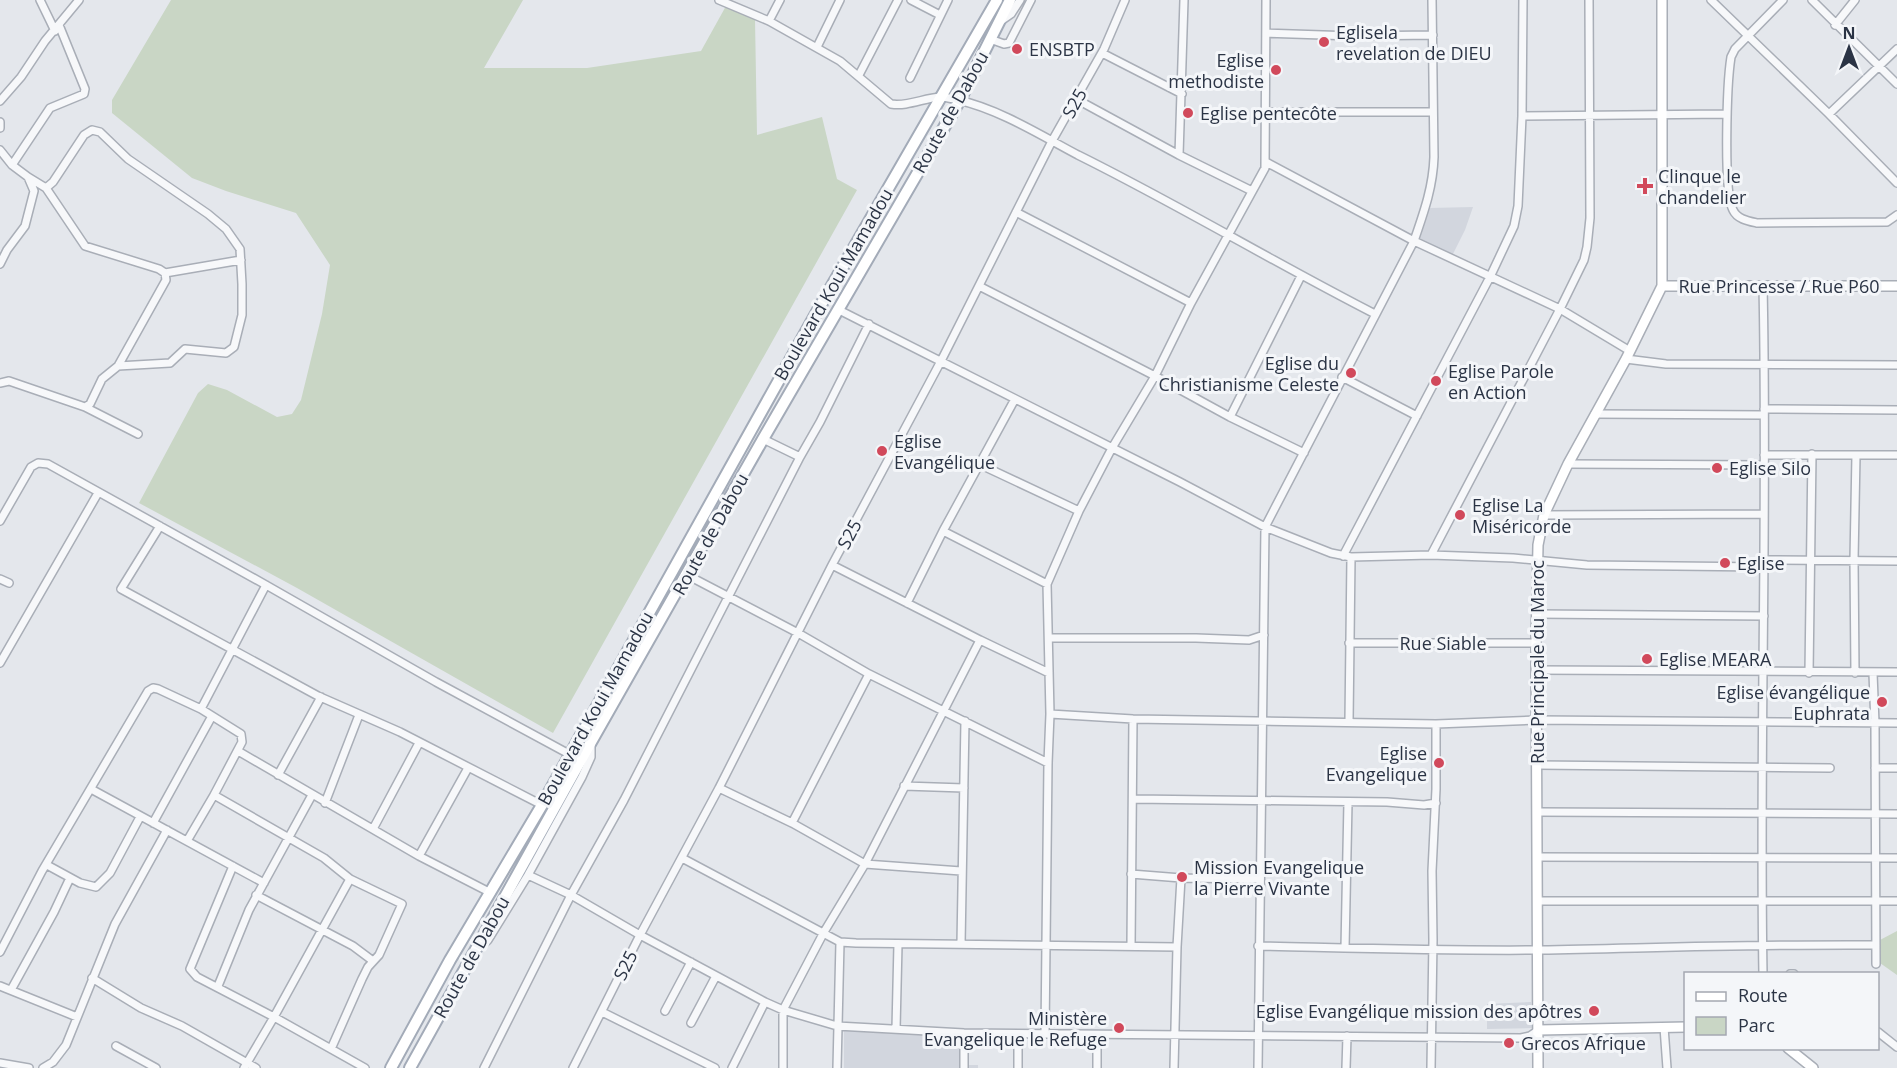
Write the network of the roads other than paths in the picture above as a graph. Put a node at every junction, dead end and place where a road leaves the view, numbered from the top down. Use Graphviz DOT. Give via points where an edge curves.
graph roads {
  1 [pos="40,0"];
  2 [pos="79,0"];
  3 [pos="719,0"];
  4 [pos="780,0"];
  5 [pos="840,0"];
  6 [pos="898,0"];
  7 [pos="911,0"];
  8 [pos="948,0"];
  9 [pos="990,0"];
  10 [pos="997,0"];
  11 [pos="1010,0"];
  12 [pos="1020,0"];
  13 [pos="1125,0"];
  14 [pos="1184,0"];
  15 [pos="1266,0"];
  16 [pos="1432,0"];
  17 [pos="1523,0"];
  18 [pos="1588,0"];
  19 [pos="1662,0"];
  20 [pos="1711,0"];
  21 [pos="1783,0"];
  22 [pos="1812,0"];
  23 [pos="1855,0"];
  24 [pos="1029,1"];
  25 [pos="989,14"];
  26 [pos="940,15"];
  27 [pos="769,21"];
  28 [pos="999,22"];
  29 [pos="1835,25"];
  30 [pos="57,28"];
  31 [pos="1266,33"];
  32 [pos="1433,35"];
  33 [pos="1748,36"];
  34 [pos="990,39"];
  35 [pos="817,47"];
  36 [pos="1897,49"];
  37 [pos="1102,53"];
  38 [pos="1879,67"];
  39 [pos="859,75"];
  40 [pos="910,78"];
  41 [pos="1897,84"];
  42 [pos="1182,94"];
  43 [pos="941,97"];
  44 [pos="1076,99"];
  45 [pos="960,100"];
  46 [pos="0,101"];
  47 [pos="1267,112"];
  48 [pos="1433,112"];
  49 [pos="1727,114"];
  50 [pos="1829,114"];
  51 [pos="1588,115"];
  52 [pos="1663,115"];
  53 [pos="1522,116"];
  54 [pos="0,122"];
  55 [pos="0,128"];
  56 [pos="1052,141"];
  57 [pos="0,150"];
  58 [pos="1179,155"];
  59 [pos="1266,162"];
  60 [pos="12,165"];
  61 [pos="28,177"];
  62 [pos="1897,183"];
  63 [pos="46,188"];
  64 [pos="1252,191"];
  65 [pos="1016,212"];
  66 [pos="1897,215"];
  67 [pos="1228,234"];
  68 [pos="1414,241"];
  69 [pos="0,245"];
  70 [pos="7,250"];
  71 [pos="241,260"];
  72 [pos="0,264"];
  73 [pos="165,273"];
  74 [pos="1301,276"];
  75 [pos="1490,277"];
  76 [pos="979,286"];
  77 [pos="1662,286"];
  78 [pos="1763,286"];
  79 [pos="1897,286"];
  80 [pos="1191,303"];
  81 [pos="1560,309"];
  82 [pos="839,310"];
  83 [pos="1375,314"];
  84 [pos="869,324"];
  85 [pos="1628,355"];
  86 [pos="941,361"];
  87 [pos="1765,364"];
  88 [pos="1897,365"];
  89 [pos="118,366"];
  90 [pos="1155,376"];
  91 [pos="1342,377"];
  92 [pos="0,383"];
  93 [pos="1015,399"];
  94 [pos="85,407"];
  95 [pos="1897,410"];
  96 [pos="1764,412"];
  97 [pos="1595,414"];
  98 [pos="1417,416"];
  99 [pos="1230,417"];
  100 [pos="138,434"];
  101 [pos="763,439"];
  102 [pos="1112,448"];
  103 [pos="1304,453"];
  104 [pos="1812,454"];
  105 [pos="1764,455"];
  106 [pos="1856,455"];
  107 [pos="1897,455"];
  108 [pos="800,457"];
  109 [pos="979,464"];
  110 [pos="1568,464"];
  111 [pos="1763,465"];
  112 [pos="98,493"];
  113 [pos="1079,511"];
  114 [pos="1764,514"];
  115 [pos="1544,515"];
  116 [pos="0,521"];
  117 [pos="160,526"];
  118 [pos="1265,527"];
  119 [pos="943,531"];
  120 [pos="1431,555"];
  121 [pos="1343,556"];
  122 [pos="1352,557"];
  123 [pos="1537,560"];
  124 [pos="1854,560"];
  125 [pos="1810,561"];
  126 [pos="1897,561"];
  127 [pos="1764,563"];
  128 [pos="832,565"];
  129 [pos="687,575"];
  130 [pos="0,579"];
  131 [pos="9,583"];
  132 [pos="1047,584"];
  133 [pos="266,585"];
  134 [pos="728,597"];
  135 [pos="907,603"];
  136 [pos="1536,614"];
  137 [pos="1764,616"];
  138 [pos="798,633"];
  139 [pos="1264,634"];
  140 [pos="1049,638"];
  141 [pos="980,640"];
  142 [pos="1349,643"];
  143 [pos="1536,643"];
  144 [pos="232,648"];
  145 [pos="0,663"];
  146 [pos="1536,670"];
  147 [pos="1762,671"];
  148 [pos="1897,672"];
  149 [pos="1049,673"];
  150 [pos="1809,673"];
  151 [pos="1856,673"];
  152 [pos="1873,673"];
  153 [pos="869,674"];
  154 [pos="321,697"];
  155 [pos="201,709"];
  156 [pos="942,711"];
  157 [pos="1050,714"];
  158 [pos="358,715"];
  159 [pos="212,716"];
  160 [pos="1133,719"];
  161 [pos="1263,720"];
  162 [pos="1537,720"];
  163 [pos="965,721"];
  164 [pos="1349,721"];
  165 [pos="1762,723"];
  166 [pos="1897,723"];
  167 [pos="1436,724"];
  168 [pos="1875,724"];
  169 [pos="419,742"];
  170 [pos="591,742"];
  171 [pos="238,751"];
  172 [pos="569,754"];
  173 [pos="1048,763"];
  174 [pos="1537,765"];
  175 [pos="468,768"];
  176 [pos="1761,768"];
  177 [pos="1830,768"];
  178 [pos="1875,768"];
  179 [pos="1897,768"];
  180 [pos="278,775"];
  181 [pos="904,786"];
  182 [pos="719,788"];
  183 [pos="963,788"];
  184 [pos="91,789"];
  185 [pos="214,795"];
  186 [pos="312,795"];
  187 [pos="1133,799"];
  188 [pos="1261,801"];
  189 [pos="1348,802"];
  190 [pos="325,803"];
  191 [pos="1436,803"];
  192 [pos="542,805"];
  193 [pos="1538,812"];
  194 [pos="1762,813"];
  195 [pos="1875,814"];
  196 [pos="1897,814"];
  197 [pos="140,817"];
  198 [pos="153,823"];
  199 [pos="792,823"];
  200 [pos="373,829"];
  201 [pos="167,830"];
  202 [pos="287,838"];
  203 [pos="187,841"];
  204 [pos="419,856"];
  205 [pos="1538,857"];
  206 [pos="1763,857"];
  207 [pos="682,858"];
  208 [pos="1875,858"];
  209 [pos="1897,858"];
  210 [pos="865,864"];
  211 [pos="46,865"];
  212 [pos="233,866"];
  213 [pos="961,871"];
  214 [pos="1131,874"];
  215 [pos="528,875"];
  216 [pos="70,878"];
  217 [pos="1181,878"];
  218 [pos="350,879"];
  219 [pos="1260,879"];
  220 [pos="264,883"];
  221 [pos="491,893"];
  222 [pos="256,895"];
  223 [pos="571,895"];
  224 [pos="1538,901"];
  225 [pos="1762,901"];
  226 [pos="1875,901"];
  227 [pos="1897,901"];
  228 [pos="322,931"];
  229 [pos="824,932"];
  230 [pos="640,935"];
  231 [pos="840,942"];
  232 [pos="898,944"];
  233 [pos="961,944"];
  234 [pos="1047,944"];
  235 [pos="1762,944"];
  236 [pos="1876,945"];
  237 [pos="1131,946"];
  238 [pos="1177,946"];
  239 [pos="1258,946"];
  240 [pos="1345,948"];
  241 [pos="1433,950"];
  242 [pos="1538,950"];
  243 [pos="0,952"];
  244 [pos="471,955"];
  245 [pos="374,961"];
  246 [pos="691,962"];
  247 [pos="1876,964"];
  248 [pos="1762,972"];
  249 [pos="716,976"];
  250 [pos="92,978"];
  251 [pos="0,986"];
  252 [pos="218,986"];
  253 [pos="10,990"];
  254 [pos="765,1002"];
  255 [pos="783,1010"];
  256 [pos="665,1011"];
  257 [pos="602,1012"];
  258 [pos="77,1017"];
  259 [pos="274,1017"];
  260 [pos="691,1023"];
  261 [pos="837,1026"];
  262 [pos="1664,1027"];
  263 [pos="1684,1027"];
  264 [pos="896,1029"];
  265 [pos="1539,1030"];
  266 [pos="964,1033"];
  267 [pos="1879,1033"];
  268 [pos="1018,1034"];
  269 [pos="1045,1034"];
  270 [pos="1097,1035"];
  271 [pos="1174,1036"];
  272 [pos="1258,1036"];
  273 [pos="1347,1036"];
  274 [pos="1431,1036"];
  275 [pos="116,1046"];
  276 [pos="1897,1047"];
  277 [pos="331,1048"];
  278 [pos="1790,1050"];
  279 [pos="0,1063"];
  280 [pos="246,1066"];
  281 [pos="29,1068"];
  282 [pos="43,1068"];
  283 [pos="156,1068"];
  284 [pos="256,1068"];
  285 [pos="365,1068"];
  286 [pos="392,1068"];
  287 [pos="410,1068"];
  288 [pos="484,1068"];
  289 [pos="573,1068"];
  290 [pos="715,1068"];
  291 [pos="732,1068"];
  292 [pos="783,1068"];
  293 [pos="837,1068"];
  294 [pos="964,1068"];
  295 [pos="1018,1068"];
  296 [pos="1097,1068"];
  297 [pos="1174,1068"];
  298 [pos="1258,1068"];
  299 [pos="1346,1068"];
  300 [pos="1431,1068"];
  301 [pos="1538,1068"];
  302 [pos="1666,1068"];
  303 [pos="1813,1068"];
  1 -- 30 [label="street"];
  2 -- 30 [label="street"];
  3 -- 27 [label="street"];
  4 -- 27 [label="street"];
  5 -- 35 [label="street"];
  6 -- 39 [label="street"];
  7 -- 26 [label="street"];
  8 -- 26 [label="street"];
  9 -- 25 [label="street"];
  10 -- 25 [label="main road, Route de Dabou"];
  11 -- 28 [label="main road, Route de Dabou"];
  12 -- 28 [label="street" via="1011,14"];
  13 -- 37 [label="street, S25"];
  14 -- 42 [label="street"];
  15 -- 31 [label="street"];
  16 -- 32 [label="street"];
  17 -- 53 [label="street"];
  18 -- 51 [label="street"];
  19 -- 52 [label="street"];
  20 -- 33 [label="street"];
  21 -- 33 [label="street"];
  22 -- 29 [label="street"];
  23 -- 29 [label="street"];
  24 -- 34 [label="street" via="1009,43"];
  25 -- 43 [label="main road, Route de Dabou"];
  26 -- 40 [label="street"];
  27 -- 35 [label="street"];
  28 -- 34 [label="main road, Route de Dabou"];
  29 -- 38 [label="street"];
  30 -- 46 [label="street"];
  30 -- 60 [label="street" via="84,94 50,108"];
  31 -- 32 [label="street"];
  31 -- 47 [label="street"];
  32 -- 48 [label="street"];
  33 -- 49 [label="street" via="1731,57"];
  33 -- 50 [label="street"];
  34 -- 45 [label="main road, Route de Dabou"];
  35 -- 39 [label="street"];
  36 -- 38 [label="street"];
  37 -- 42 [label="street"];
  37 -- 44 [label="street, S25"];
  38 -- 41 [label="street"];
  38 -- 50 [label="street"];
  39 -- 43 [label="street" via="891,104"];
  42 -- 58 [label="street"];
  43 -- 45 [label="street"];
  43 -- 172 [label="main road, Boulevard Koui Mamadou"];
  44 -- 56 [label="street, S25"];
  44 -- 58 [label="street"];
  45 -- 56 [label="street"];
  45 -- 82 [label="main road, Route de Dabou"];
  47 -- 48 [label="street"];
  47 -- 59 [label="street"];
  48 -- 68 [label="street" via="1433,179"];
  49 -- 52 [label="street"];
  49 -- 66 [label="street" via="1728,200 1734,213 1746,221 1887,222"];
  50 -- 62 [label="street"];
  51 -- 52 [label="street"];
  51 -- 53 [label="street"];
  51 -- 81 [label="street" via="1587,248"];
  52 -- 77 [label="street"];
  53 -- 75 [label="street" via="1518,206 1514,226"];
  54 -- 55 [label="street"];
  56 -- 65 [label="street, S25"];
  56 -- 67 [label="street"];
  57 -- 60 [label="street"];
  58 -- 64 [label="street"];
  59 -- 64 [label="street"];
  59 -- 68 [label="street"];
  60 -- 61 [label="street"];
  61 -- 63 [label="street"];
  61 -- 70 [label="street" via="34,191 25,226"];
  63 -- 71 [label="street" via="84,135 92,130 100,132 128,159 226,230 240,249"];
  63 -- 73 [label="street" via="85,246"];
  64 -- 67 [label="street"];
  65 -- 76 [label="street, S25"];
  65 -- 80 [label="street"];
  67 -- 74 [label="street"];
  67 -- 80 [label="street"];
  68 -- 75 [label="street"];
  68 -- 83 [label="street"];
  69 -- 70 [label="street"];
  70 -- 72 [label="street"];
  71 -- 73 [label="street"];
  71 -- 89 [label="street" via="242,315 234,347 226,353 185,349 170,363"];
  73 -- 89 [label="street" via="166,280"];
  74 -- 83 [label="street"];
  74 -- 99 [label="street"];
  75 -- 81 [label="street"];
  75 -- 98 [label="street"];
  76 -- 86 [label="street, S25"];
  76 -- 90 [label="street"];
  77 -- 78 [label="street, Rue Princesse / Rue P60"];
  77 -- 85 [label="street, Rue Principale du Maroc"];
  78 -- 79 [label="street, Rue Princesse / Rue P60"];
  78 -- 87 [label="street"];
  80 -- 90 [label="street"];
  81 -- 85 [label="street"];
  81 -- 120 [label="street"];
  82 -- 84 [label="street"];
  82 -- 101 [label="main road, Route de Dabou"];
  83 -- 91 [label="street"];
  84 -- 86 [label="street"];
  84 -- 108 [label="street"];
  85 -- 87 [label="street" via="1666,364"];
  85 -- 97 [label="street, Rue Principale du Maroc"];
  86 -- 93 [label="street"];
  86 -- 128 [label="street, S25"];
  87 -- 88 [label="street"];
  87 -- 96 [label="street"];
  89 -- 94 [label="street" via="102,380"];
  90 -- 99 [label="street"];
  90 -- 102 [label="street"];
  91 -- 98 [label="street"];
  91 -- 103 [label="street"];
  92 -- 94 [label="street" via="9,381"];
  93 -- 102 [label="street"];
  93 -- 109 [label="street"];
  94 -- 100 [label="street"];
  95 -- 96 [label="street"];
  96 -- 97 [label="street"];
  96 -- 105 [label="street"];
  97 -- 110 [label="street, Rue Principale du Maroc"];
  98 -- 121 [label="street"];
  99 -- 103 [label="street"];
  101 -- 108 [label="street"];
  101 -- 129 [label="main road, Route de Dabou"];
  102 -- 113 [label="street"];
  102 -- 118 [label="street"];
  103 -- 118 [label="street"];
  104 -- 105 [label="street"];
  104 -- 106 [label="street"];
  104 -- 125 [label="street"];
  105 -- 111 [label="street"];
  106 -- 107 [label="street"];
  106 -- 124 [label="street"];
  108 -- 134 [label="street"];
  109 -- 113 [label="street"];
  109 -- 119 [label="street"];
  110 -- 111 [label="street"];
  110 -- 115 [label="street, Rue Principale du Maroc"];
  111 -- 114 [label="street"];
  112 -- 116 [label="street" via="48,464 38,463 31,467"];
  112 -- 117 [label="street"];
  112 -- 145 [label="street"];
  113 -- 132 [label="street"];
  114 -- 115 [label="street"];
  114 -- 127 [label="street"];
  115 -- 123 [label="street, Rue Principale du Maroc"];
  117 -- 133 [label="street"];
  117 -- 144 [label="street" via="121,589"];
  118 -- 121 [label="street"];
  118 -- 139 [label="street"];
  119 -- 132 [label="street"];
  119 -- 135 [label="street"];
  120 -- 122 [label="street"];
  120 -- 123 [label="street"];
  121 -- 122 [label="street"];
  122 -- 142 [label="street"];
  123 -- 127 [label="street" via="1587,565"];
  123 -- 136 [label="street, Rue Principale du Maroc"];
  124 -- 125 [label="street"];
  124 -- 126 [label="street"];
  124 -- 151 [label="street"];
  125 -- 127 [label="street"];
  125 -- 150 [label="street"];
  127 -- 137 [label="street"];
  128 -- 135 [label="street"];
  128 -- 138 [label="street, S25"];
  129 -- 134 [label="street"];
  129 -- 170 [label="main road, Route de Dabou"];
  130 -- 131 [label="street"];
  132 -- 140 [label="street"];
  133 -- 144 [label="street"];
  133 -- 172 [label="street"];
  134 -- 138 [label="street"];
  134 -- 223 [label="street"];
  135 -- 141 [label="street"];
  136 -- 137 [label="street"];
  136 -- 143 [label="street, Rue Principale du Maroc"];
  137 -- 147 [label="street"];
  138 -- 153 [label="street"];
  138 -- 182 [label="street, S25"];
  139 -- 140 [label="street" via="1249,640"];
  139 -- 161 [label="street"];
  140 -- 149 [label="street"];
  141 -- 149 [label="street"];
  141 -- 156 [label="street"];
  142 -- 143 [label="street, Rue Siable"];
  142 -- 164 [label="street"];
  143 -- 146 [label="street, Rue Principale du Maroc"];
  144 -- 154 [label="street"];
  144 -- 155 [label="street"];
  146 -- 147 [label="street"];
  146 -- 162 [label="street, Rue Principale du Maroc"];
  147 -- 150 [label="street"];
  147 -- 165 [label="street"];
  148 -- 152 [label="street"];
  149 -- 157 [label="street"];
  150 -- 151 [label="street"];
  151 -- 152 [label="street"];
  152 -- 168 [label="street"];
  153 -- 156 [label="street"];
  153 -- 199 [label="street"];
  154 -- 158 [label="street"];
  154 -- 180 [label="street"];
  155 -- 159 [label="street"];
  155 -- 184 [label="street" via="165,691 148,691"];
  156 -- 163 [label="street"];
  156 -- 181 [label="street"];
  157 -- 160 [label="street"];
  157 -- 173 [label="street"];
  158 -- 169 [label="street"];
  158 -- 190 [label="street"];
  159 -- 171 [label="street" via="241,734"];
  159 -- 198 [label="street"];
  160 -- 161 [label="street"];
  160 -- 187 [label="street"];
  161 -- 164 [label="street"];
  161 -- 188 [label="street"];
  162 -- 165 [label="street"];
  162 -- 167 [label="street"];
  162 -- 174 [label="street, Rue Principale du Maroc"];
  163 -- 173 [label="street"];
  163 -- 183 [label="street"];
  164 -- 167 [label="street"];
  165 -- 168 [label="street"];
  165 -- 176 [label="street"];
  166 -- 168 [label="street"];
  167 -- 191 [label="street"];
  168 -- 178 [label="street"];
  169 -- 175 [label="street"];
  169 -- 200 [label="street"];
  170 -- 215 [label="street" via="591,757"];
  170 -- 244 [label="main road, Route de Dabou"];
  171 -- 180 [label="street"];
  171 -- 185 [label="street"];
  172 -- 192 [label="main road, Boulevard Koui Mamadou"];
  173 -- 234 [label="street"];
  174 -- 176 [label="street"];
  174 -- 193 [label="street, Rue Principale du Maroc"];
  175 -- 192 [label="street"];
  175 -- 204 [label="street"];
  176 -- 177 [label="street"];
  176 -- 194 [label="street"];
  178 -- 179 [label="street"];
  178 -- 195 [label="street"];
  180 -- 186 [label="street"];
  181 -- 183 [label="street"];
  181 -- 210 [label="street"];
  182 -- 199 [label="street"];
  182 -- 207 [label="street, S25"];
  183 -- 213 [label="street"];
  184 -- 197 [label="street"];
  184 -- 211 [label="street"];
  185 -- 202 [label="street"];
  185 -- 203 [label="street"];
  186 -- 190 [label="street"];
  186 -- 202 [label="street"];
  187 -- 188 [label="street"];
  187 -- 214 [label="street"];
  188 -- 189 [label="street"];
  188 -- 219 [label="street"];
  189 -- 191 [label="street"];
  189 -- 240 [label="street"];
  190 -- 200 [label="street"];
  191 -- 241 [label="street"];
  192 -- 221 [label="main road, Boulevard Koui Mamadou"];
  193 -- 194 [label="street"];
  193 -- 205 [label="street, Rue Principale du Maroc"];
  194 -- 195 [label="street"];
  194 -- 206 [label="street"];
  195 -- 196 [label="street"];
  195 -- 208 [label="street"];
  197 -- 198 [label="street"];
  197 -- 216 [label="street" via="110,873 99,885 89,886"];
  198 -- 201 [label="street"];
  199 -- 210 [label="street"];
  200 -- 204 [label="street"];
  201 -- 203 [label="street"];
  201 -- 250 [label="street" via="115,924"];
  202 -- 218 [label="street" via="324,858"];
  202 -- 220 [label="street"];
  203 -- 212 [label="street"];
  204 -- 221 [label="street"];
  205 -- 206 [label="street"];
  205 -- 224 [label="street, Rue Principale du Maroc"];
  206 -- 208 [label="street"];
  206 -- 225 [label="street"];
  207 -- 229 [label="street"];
  207 -- 230 [label="street, S25"];
  208 -- 209 [label="street"];
  208 -- 226 [label="street"];
  210 -- 213 [label="street"];
  210 -- 229 [label="street"];
  211 -- 216 [label="street"];
  211 -- 243 [label="street"];
  212 -- 220 [label="street"];
  212 -- 252 [label="street" via="191,966 192,973"];
  213 -- 233 [label="street"];
  214 -- 217 [label="street"];
  214 -- 237 [label="street"];
  215 -- 223 [label="street"];
  215 -- 244 [label="street" via="488,940"];
  216 -- 253 [label="street"];
  217 -- 219 [label="street"];
  217 -- 238 [label="street"];
  218 -- 228 [label="street"];
  218 -- 245 [label="street" via="402,904"];
  219 -- 239 [label="street"];
  220 -- 222 [label="street"];
  221 -- 286 [label="main road, Boulevard Koui Mamadou"];
  222 -- 228 [label="street"];
  222 -- 252 [label="street"];
  223 -- 230 [label="street"];
  223 -- 288 [label="street"];
  224 -- 225 [label="street"];
  224 -- 242 [label="street, Rue Principale du Maroc"];
  225 -- 226 [label="street"];
  225 -- 235 [label="street"];
  226 -- 227 [label="street"];
  226 -- 236 [label="street"];
  228 -- 245 [label="street"];
  228 -- 259 [label="street"];
  229 -- 231 [label="street"];
  229 -- 255 [label="street"];
  230 -- 246 [label="street"];
  230 -- 257 [label="street, S25"];
  231 -- 232 [label="street"];
  231 -- 261 [label="street"];
  232 -- 233 [label="street"];
  232 -- 264 [label="street"];
  233 -- 234 [label="street"];
  234 -- 237 [label="street"];
  234 -- 269 [label="street"];
  235 -- 236 [label="street"];
  235 -- 242 [label="street"];
  235 -- 248 [label="street"];
  236 -- 247 [label="street"];
  237 -- 238 [label="street"];
  238 -- 271 [label="street"];
  239 -- 240 [label="street"];
  239 -- 272 [label="street"];
  240 -- 241 [label="street"];
  241 -- 242 [label="street"];
  241 -- 274 [label="street"];
  242 -- 265 [label="street, Rue Principale du Maroc"];
  244 -- 287 [label="main road, Route de Dabou"];
  245 -- 277 [label="street"];
  246 -- 249 [label="street"];
  246 -- 256 [label="street"];
  249 -- 254 [label="street"];
  249 -- 260 [label="street"];
  250 -- 258 [label="street"];
  250 -- 280 [label="street"];
  251 -- 253 [label="street"];
  252 -- 259 [label="street"];
  253 -- 258 [label="street"];
  254 -- 255 [label="street"];
  254 -- 291 [label="street"];
  255 -- 261 [label="street"];
  255 -- 292 [label="street"];
  257 -- 289 [label="street, S25"];
  257 -- 290 [label="street"];
  258 -- 282 [label="street" via="66,1045"];
  259 -- 277 [label="street"];
  259 -- 280 [label="street"];
  261 -- 264 [label="street"];
  261 -- 293 [label="street"];
  262 -- 263 [label="street"];
  262 -- 265 [label="street"];
  262 -- 302 [label="street"];
  264 -- 266 [label="street"];
  265 -- 274 [label="street" via="1521,1038"];
  265 -- 301 [label="street, Rue Principale du Maroc"];
  266 -- 268 [label="street"];
  266 -- 294 [label="street"];
  267 -- 276 [label="street"];
  268 -- 269 [label="street"];
  268 -- 295 [label="street"];
  269 -- 270 [label="street"];
  270 -- 271 [label="street"];
  270 -- 296 [label="street"];
  271 -- 272 [label="street"];
  271 -- 297 [label="street"];
  272 -- 273 [label="street"];
  272 -- 298 [label="street"];
  273 -- 274 [label="street"];
  273 -- 299 [label="street"];
  274 -- 300 [label="street"];
  275 -- 283 [label="street"];
  277 -- 285 [label="street"];
  278 -- 303 [label="street"];
  279 -- 281 [label="street"];
  280 -- 284 [label="street"];
}
